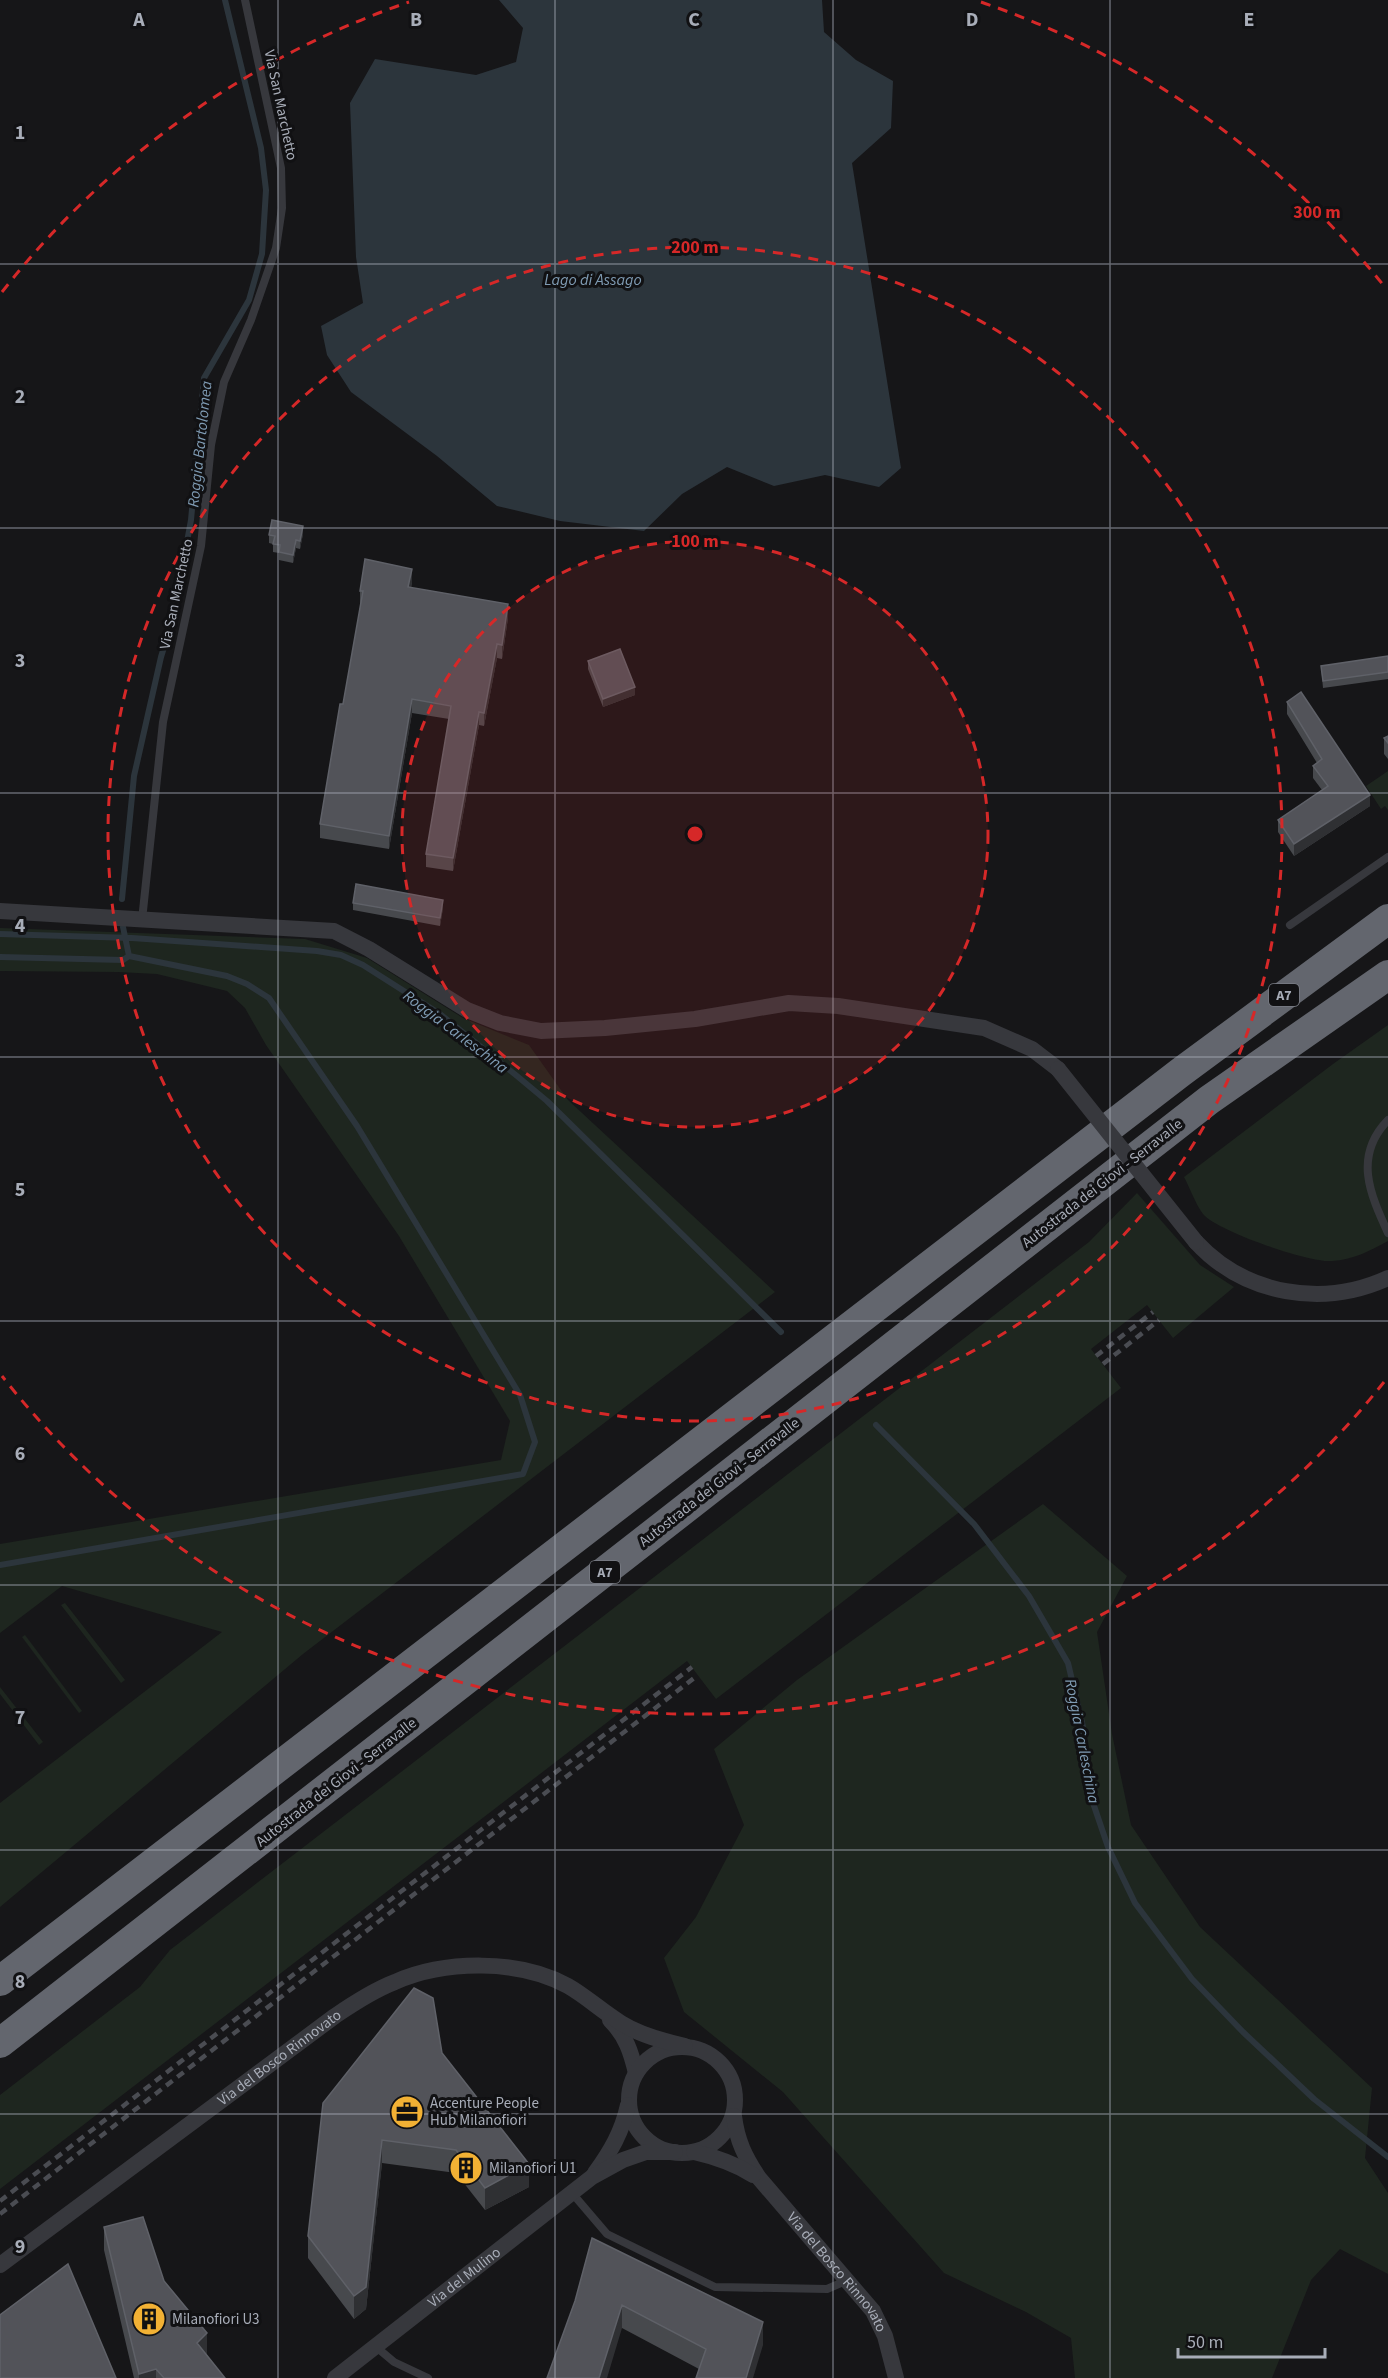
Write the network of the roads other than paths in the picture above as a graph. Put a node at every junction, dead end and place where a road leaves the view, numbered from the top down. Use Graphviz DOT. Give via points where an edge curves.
graph roads {
  1 [pos="244,0"];
  2 [pos="1388,857"];
  3 [pos="0,911"];
  4 [pos="1388,919"];
  5 [pos="142,920"];
  6 [pos="1290,925"];
  7 [pos="1388,975"];
  8 [pos="1388,1120"];
  9 [pos="1388,1233"];
  10 [pos="1388,1278"];
  11 [pos="0,1981"];
  12 [pos="594,2005"];
  13 [pos="0,2043"];
  14 [pos="685,2046"];
  15 [pos="636,2073"];
  16 [pos="629,2101"];
  17 [pos="734,2115"];
  18 [pos="675,2152"];
  19 [pos="694,2152"];
  20 [pos="592,2177"];
  21 [pos="759,2178"];
  22 [pos="572,2193"];
  23 [pos="0,2265"];
  24 [pos="848,2280"];
  25 [pos="375,2346"];
  26 [pos="334,2378"];
  27 [pos="428,2378"];
  28 [pos="897,2378"];
  1 -- 5 [label="lane, Via San Marchetto" via="281,168 282,208 276,248 224,382 211,446 201,546 163,722"];
  2 -- 6 [label="lane"];
  3 -- 5 [label="street"];
  4 -- 11 [label="highway, A7" via="1171,1079"];
  5 -- 10 [label="street, bridge" via="334,931 467,1010 500,1023 541,1031 672,1021 789,1003 837,1006 984,1028 1032,1049 1058,1069 1196,1242 1236,1274 1262,1285 1310,1295 1361,1288"];
  7 -- 13 [label="highway, Autostrada dei Giovi - Serravalle / A7" via="1209,1100"];
  8 -- 9 [label="lane" via="1371,1144 1367,1158 1372,1195"];
  12 -- 14 [label="street, Via del Bosco Rinnovato" via="630,2028"];
  12 -- 15 [label="street, Via del Bosco Rinnovato" via="620,2030"];
  12 -- 23 [label="street, Via del Bosco Rinnovato" via="567,1986 497,1966 421,1972 394,1982 335,2016"];
  14 -- 15 [label="street" via="657,2053"];
  14 -- 17 [label="street" via="715,2057 726,2069 736,2099"];
  15 -- 16 [label="street"];
  16 -- 18 [label="street" via="633,2119 643,2135 657,2147"];
  16 -- 20 [label="street, Via del Mulino" via="613,2149"];
  17 -- 19 [label="street" via="719,2139"];
  17 -- 21 [label="street, Via del Bosco Rinnovato" via="736,2137"];
  18 -- 19 [label="street"];
  18 -- 20 [label="street, Via del Mulino" via="646,2152"];
  19 -- 21 [label="street, Via del Bosco Rinnovato" via="737,2165"];
  20 -- 22 [label="street, Via del Mulino"];
  21 -- 24 [label="street, Via del Bosco Rinnovato"];
  22 -- 24 [label="lane" via="607,2234 715,2287 827,2289"];
  22 -- 25 [label="street, Via del Mulino"];
  24 -- 28 [label="street, Via del Bosco Rinnovato" via="873,2311"];
  25 -- 26 [label="street, Via del Mulino"];
  25 -- 27 [label="lane" via="394,2362"];
}
